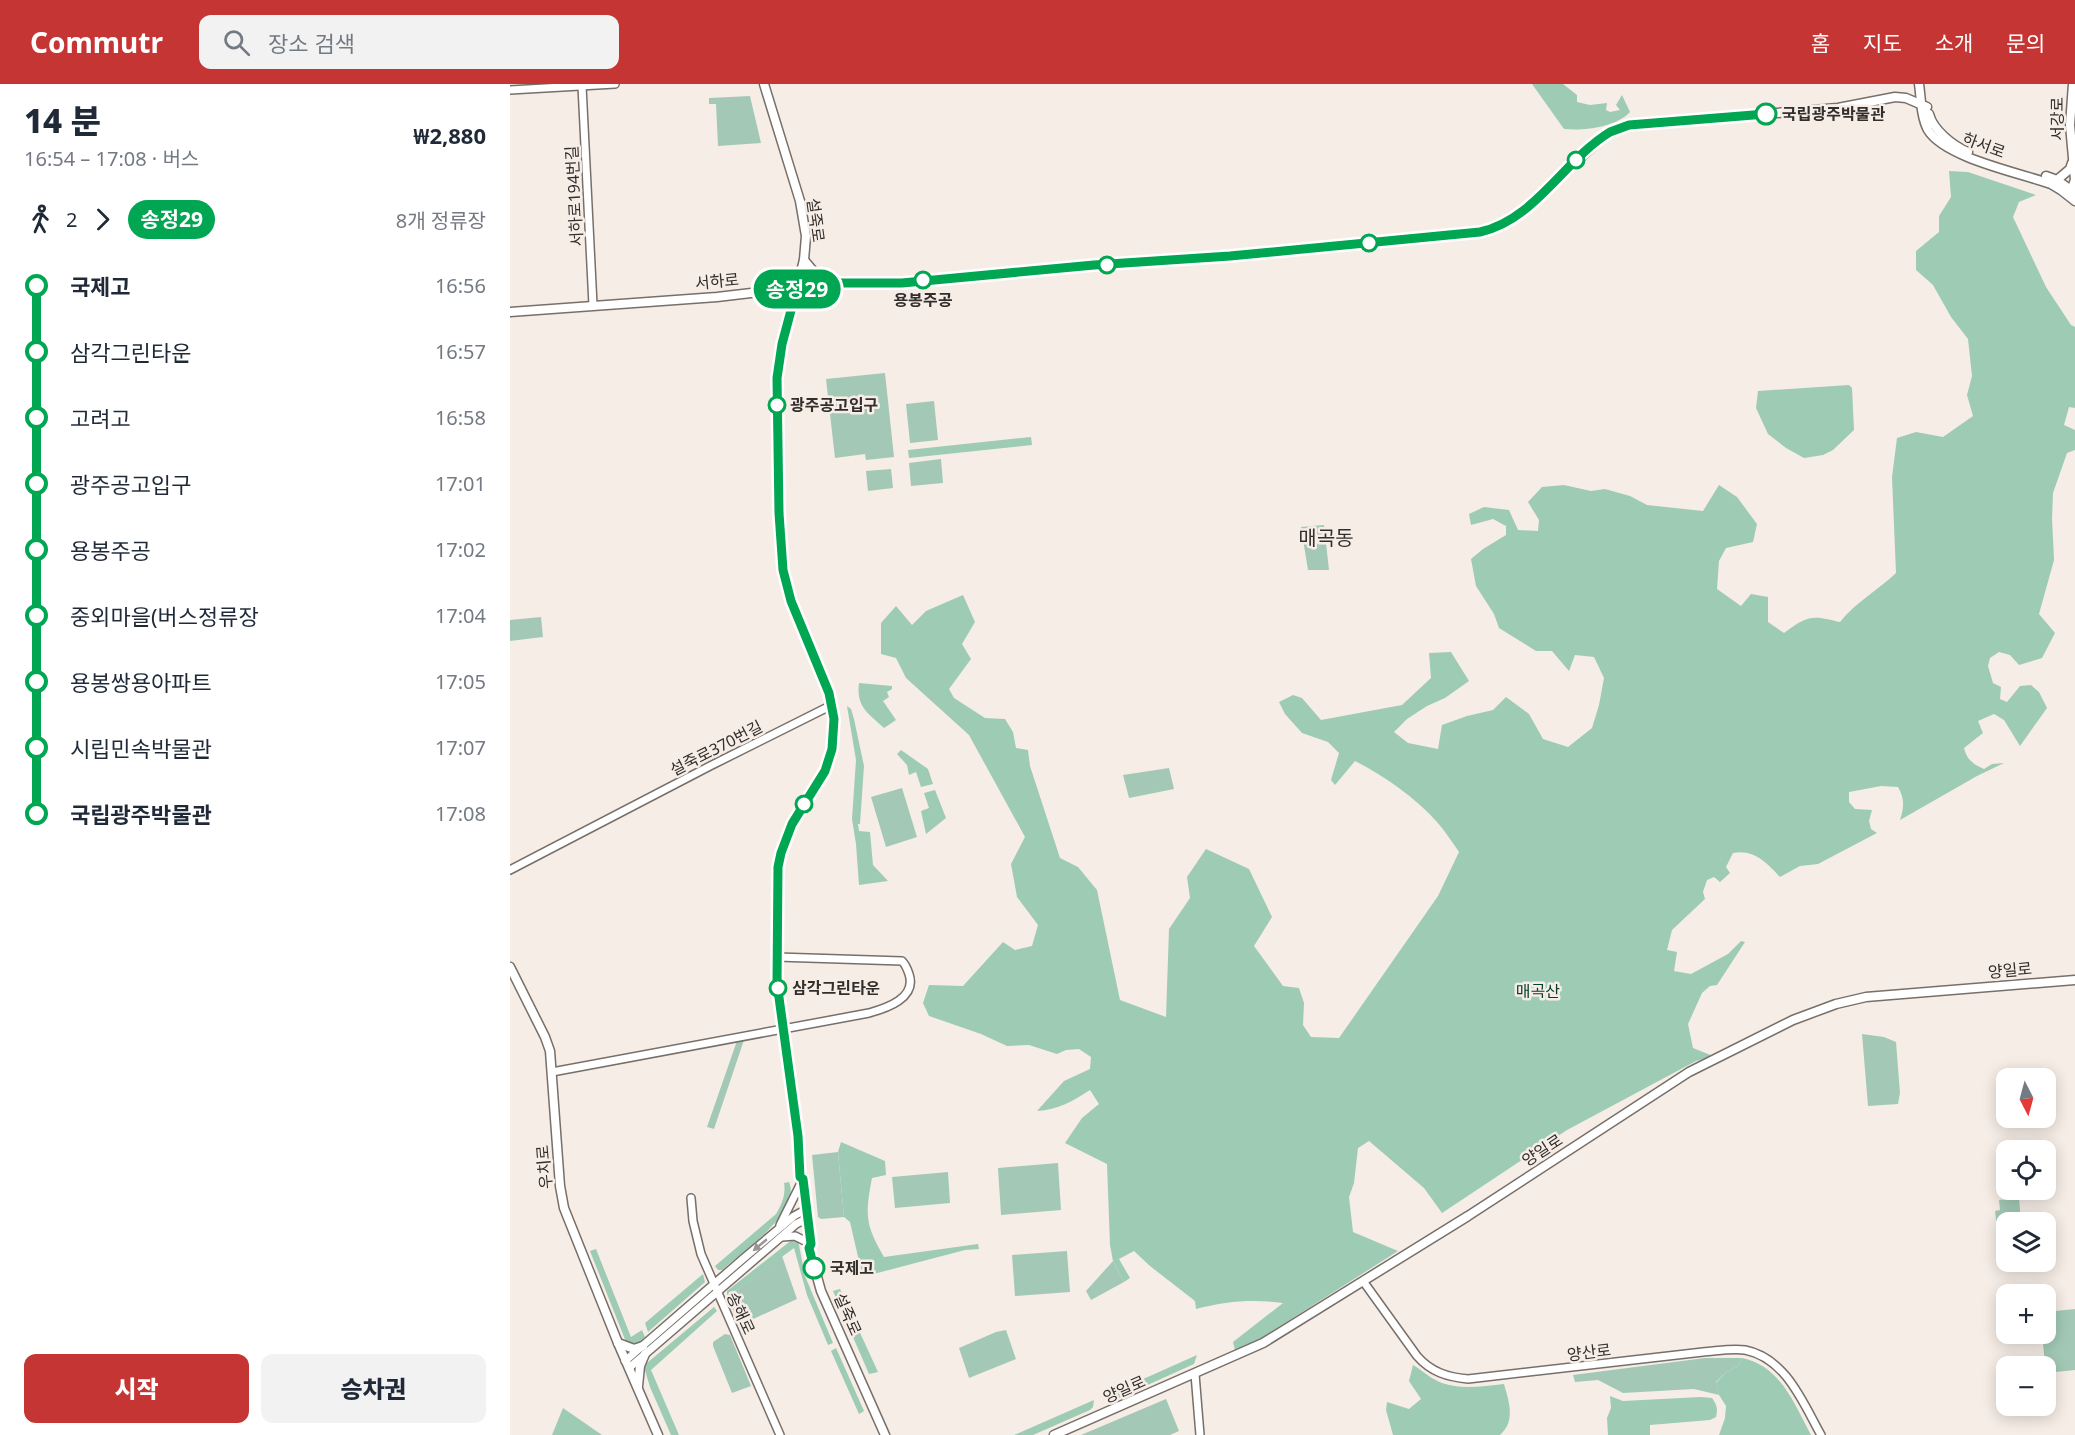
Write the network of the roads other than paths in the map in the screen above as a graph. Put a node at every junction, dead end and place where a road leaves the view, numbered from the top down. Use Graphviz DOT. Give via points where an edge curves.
graph roads {
  1 [pos="615,84"];
  2 [pos="764,84"];
  3 [pos="1919,84"];
  4 [pos="1923,84"];
  5 [pos="2073,84"];
  6 [pos="582,86"];
  7 [pos="510,90"];
  8 [pos="1924,105"];
  9 [pos="2074,156"];
  10 [pos="2057,180"];
  11 [pos="2073,195"];
  12 [pos="804,260"];
  13 [pos="838,283"];
  14 [pos="797,288"];
  15 [pos="592,305"];
  16 [pos="510,312"];
  17 [pos="832,705"];
  18 [pos="510,870"];
  19 [pos="777,957"];
  20 [pos="510,967"];
  21 [pos="2075,980"];
  22 [pos="783,1029"];
  23 [pos="552,1072"];
  24 [pos="803,1179"];
  25 [pos="691,1198"];
  26 [pos="807,1214"];
  27 [pos="778,1235"];
  28 [pos="811,1244"];
  29 [pos="1363,1281"];
  30 [pos="715,1289"];
  31 [pos="618,1343"];
  32 [pos="644,1350"];
  33 [pos="627,1365"];
  34 [pos="1195,1374"];
  35 [pos="638,1389"];
  36 [pos="658,1435"];
  37 [pos="780,1435"];
  38 [pos="885,1435"];
  39 [pos="1054,1435"];
  40 [pos="1200,1435"];
  41 [pos="1821,1435"];
  1 -- 6 [label="street"];
  2 -- 12 [label="main road, 설죽로" via="801,206 806,236"];
  3 -- 8 [label="main road, 하서로"];
  4 -- 8 [label="main road, 하서로"];
  5 -- 9 [label="main road, 서강로" via="2070,125"];
  6 -- 7 [label="street"];
  6 -- 15 [label="street, 서하로194번길"];
  8 -- 10 [label="main road, 하서로" via="1934,126 1963,150"];
  8 -- 11 [label="main road, 하서로" via="1929,130 1946,147"];
  8 -- 13 [label="main road, 서하로" via="1895,97 1838,108 1620,128 1604,136 1516,217 1480,232 902,283"];
  9 -- 10 [label="main road" via="2070,169"];
  9 -- 11 [label="main road, 서강로"];
  10 -- 11 [label="main road, 하서로"];
  12 -- 13 [label="main road" via="815,273"];
  12 -- 14 [label="main road, 설죽로"];
  13 -- 14 [label="main road, 서하로"];
  14 -- 15 [label="main road, 서하로"];
  14 -- 17 [label="main road, 설죽로" via="777,378 783,570 791,601"];
  15 -- 16 [label="main road, 서하로"];
  17 -- 18 [label="street, 설죽로370번길"];
  17 -- 19 [label="main road, 설죽로" via="829,759 792,824 779,861"];
  19 -- 22 [label="main road, 설죽로"];
  19 -- 22 [label="street" via="902,961 911,981 899,1002 879,1011"];
  20 -- 23 [label="main road, 우치로" via="545,1037"];
  21 -- 29 [label="main road, 양일로" via="1866,997 1793,1020 1689,1072"];
  22 -- 23 [label="street"];
  22 -- 24 [label="main road, 설죽로"];
  23 -- 31 [label="main road, 우치로" via="562,1202"];
  24 -- 26 [label="main road, 설죽로"];
  24 -- 27 [label="street"];
  25 -- 30 [label="street, 송해로" via="696,1240"];
  26 -- 27 [label="street"];
  26 -- 28 [label="main road, 설죽로"];
  27 -- 28 [label="street" via="795,1236"];
  27 -- 30 [label="street"];
  28 -- 38 [label="main road, 설죽로" via="821,1290"];
  29 -- 34 [label="main road, 양일로" via="1263,1343"];
  29 -- 41 [label="street, 양산로" via="1417,1356 1439,1373 1468,1378 1515,1375 1746,1350 1769,1360 1785,1373"];
  30 -- 32 [label="street"];
  30 -- 37 [label="street, 송해로"];
  31 -- 32 [label="main road"];
  31 -- 33 [label="main road, 우치로"];
  32 -- 33 [label="street"];
  32 -- 35 [label="main road"];
  33 -- 35 [label="main road, 우치로"];
  34 -- 39 [label="main road, 양일로"];
  34 -- 40 [label="street"];
  35 -- 36 [label="main road, 우치로"];
}
